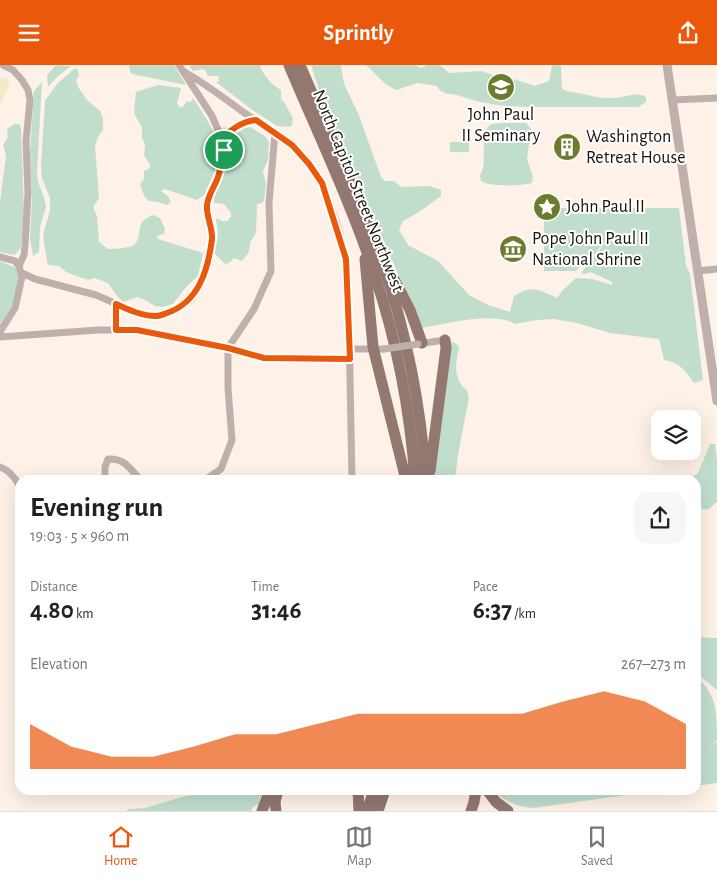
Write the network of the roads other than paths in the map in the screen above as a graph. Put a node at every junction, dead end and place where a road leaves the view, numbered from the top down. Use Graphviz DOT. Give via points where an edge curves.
graph roads {
  1 [pos="3,65"];
  2 [pos="288,65"];
  3 [pos="300,65"];
  4 [pos="667,65"];
  5 [pos="181,68"];
  6 [pos="717,98"];
  7 [pos="672,100"];
  8 [pos="256,120"];
  9 [pos="275,133"];
  10 [pos="223,141"];
  11 [pos="362,241"];
  12 [pos="377,250"];
  13 [pos="0,257"];
  14 [pos="20,269"];
  15 [pos="717,269"];
  16 [pos="698,271"];
  17 [pos="116,304"];
  18 [pos="116,330"];
  19 [pos="0,332"];
  20 [pos="0,337"];
  21 [pos="445,340"];
  22 [pos="420,343"];
  23 [pos="228,348"];
  24 [pos="350,349"];
  25 [pos="379,350"];
  26 [pos="350,359"];
  27 [pos="717,401"];
  28 [pos="0,467"];
  29 [pos="105,475"];
  30 [pos="135,475"];
  31 [pos="212,475"];
  32 [pos="352,475"];
  33 [pos="405,475"];
  34 [pos="415,475"];
  35 [pos="427,475"];
  36 [pos="429,475"];
  37 [pos="15,479"];
  38 [pos="269,795"];
  39 [pos="270,795"];
  40 [pos="277,795"];
  41 [pos="358,795"];
  42 [pos="372,795"];
  43 [pos="384,795"];
  44 [pos="475,795"];
  45 [pos="491,795"];
  46 [pos="262,811"];
  47 [pos="268,811"];
  48 [pos="276,811"];
  49 [pos="359,811"];
  50 [pos="367,811"];
  51 [pos="378,811"];
  52 [pos="471,811"];
  53 [pos="508,811"];
  1 -- 14 [label="street" via="22,80 30,100 26,141 25,245"];
  2 -- 11 [label="main road, North Capitol Street Northwest"];
  3 -- 12 [label="main road"];
  4 -- 7 [label="street"];
  5 -- 8 [label="street"];
  5 -- 10 [label="street" via="212,116"];
  6 -- 7 [label="street"];
  7 -- 16 [label="street"];
  8 -- 9 [label="street"];
  8 -- 10 [label="street" via="239,125"];
  9 -- 23 [label="street" via="269,203 271,271 254,309"];
  9 -- 24 [label="street" via="292,145 309,164 330,203 346,259"];
  10 -- 17 [label="street" via="219,175 207,203 212,237 206,268 192,299 158,317 134,313"];
  11 -- 25 [label="main road"];
  11 -- 34 [label="main road, North Capitol Street Northwest" via="385,306 397,355 409,417"];
  12 -- 22 [label="main road" via="408,305"];
  12 -- 35 [label="main road" via="408,354"];
  13 -- 14 [label="street" via="15,261"];
  14 -- 17 [label="street" via="35,279 96,295"];
  14 -- 19 [label="street" via="19,299"];
  15 -- 16 [label="street"];
  16 -- 27 [label="street"];
  17 -- 18 [label="street"];
  18 -- 20 [label="street"];
  18 -- 23 [label="street" via="137,330"];
  21 -- 22 [label="street"];
  21 -- 36 [label="main road"];
  22 -- 25 [label="street, bridge"];
  23 -- 26 [label="street" via="264,358"];
  23 -- 31 [label="street" via="232,440 221,469"];
  24 -- 25 [label="street"];
  24 -- 26 [label="street"];
  25 -- 33 [label="main road"];
  26 -- 32 [label="street"];
  28 -- 37 [label="street"];
  29 -- 30 [label="street" via="108,459 116,459 122,460"];
  38 -- 46 [label="main road"];
  39 -- 47 [label="main road"];
  40 -- 48 [label="main road"];
  41 -- 49 [label="main road"];
  42 -- 50 [label="main road"];
  43 -- 51 [label="main road"];
  44 -- 52 [label="main road"];
  45 -- 53 [label="main road"];
}
